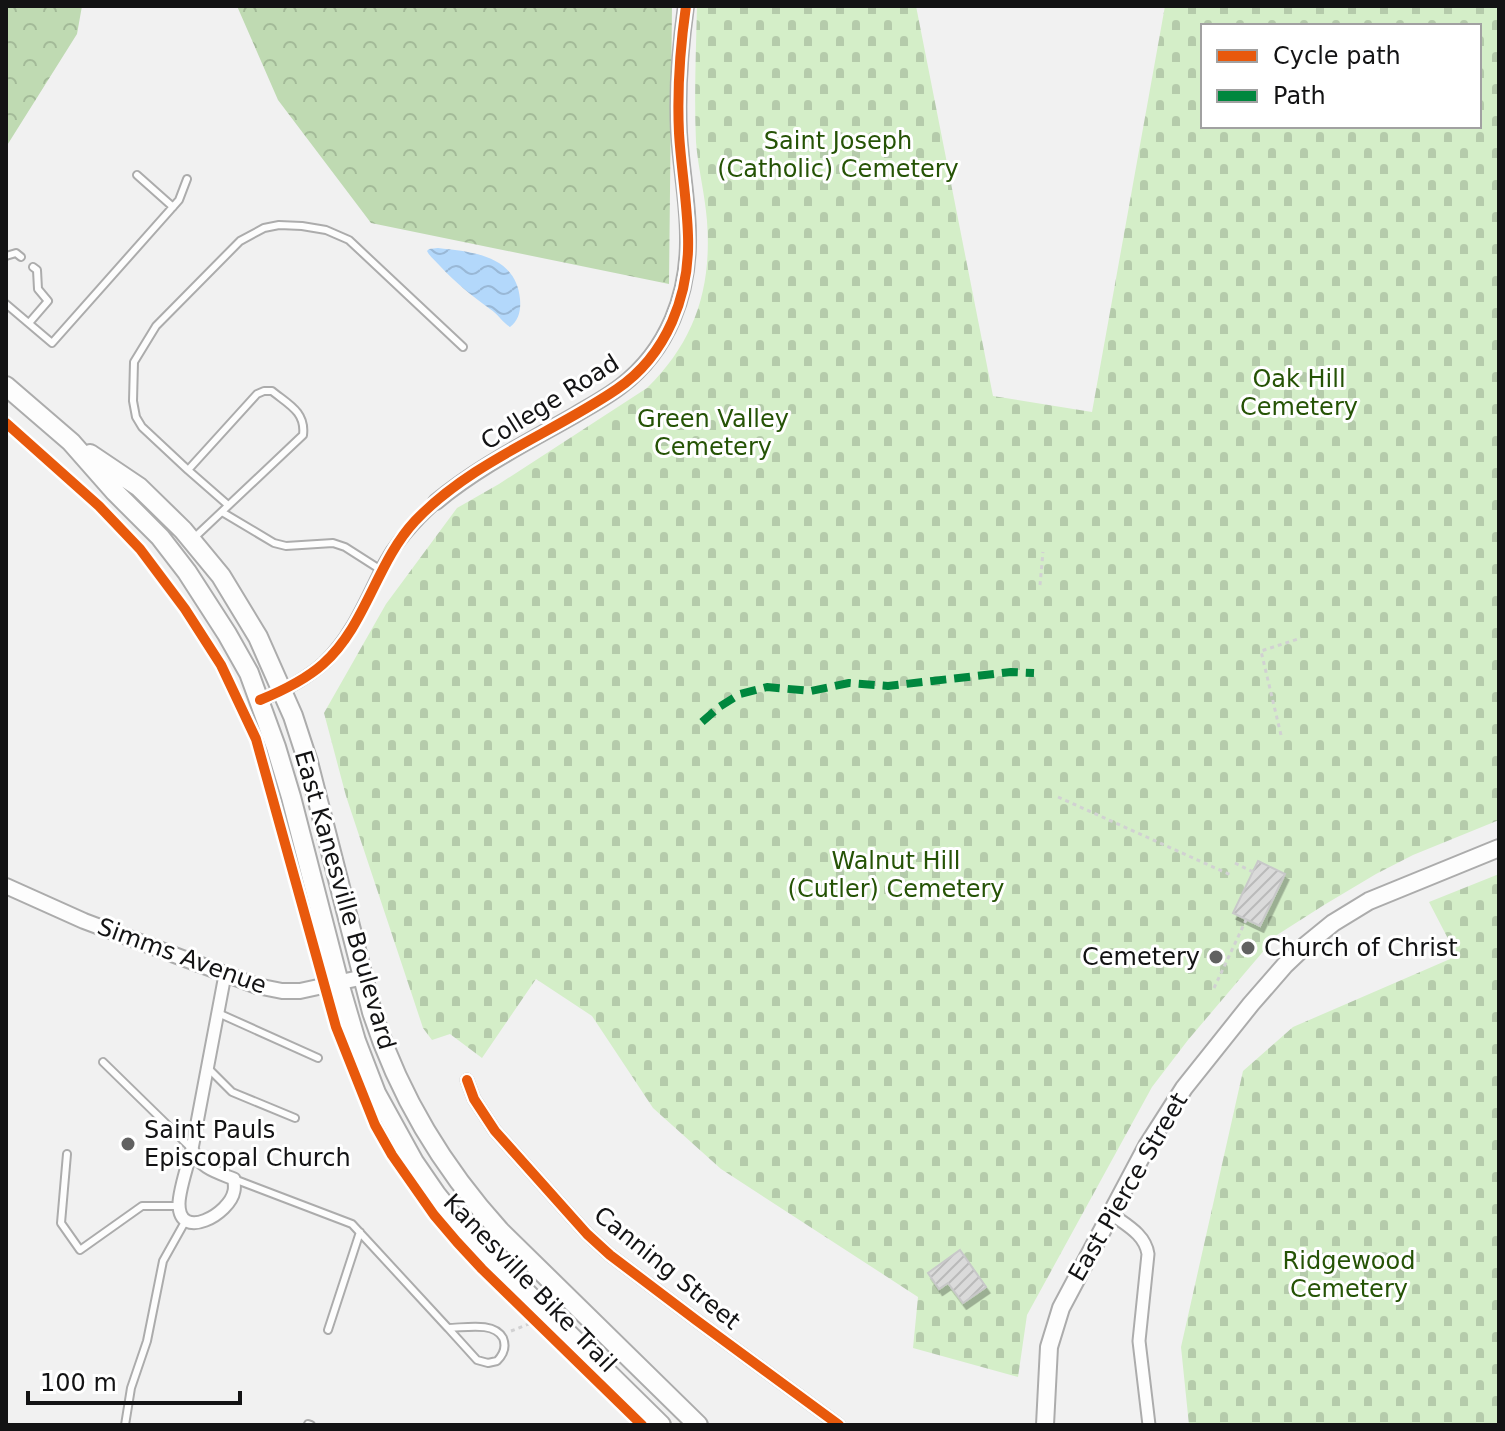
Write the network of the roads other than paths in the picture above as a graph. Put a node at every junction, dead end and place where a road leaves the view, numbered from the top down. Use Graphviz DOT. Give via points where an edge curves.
graph roads {
  1 [pos="686,6"];
  2 [pos="137,175"];
  3 [pos="187,179"];
  4 [pos="173,207"];
  5 [pos="6,256"];
  6 [pos="21,257"];
  7 [pos="33,267"];
  8 [pos="6,304"];
  9 [pos="29,323"];
  10 [pos="463,347"];
  11 [pos="6,386"];
  12 [pos="71,442"];
  13 [pos="188,470"];
  14 [pos="436,502"];
  15 [pos="228,505"];
  16 [pos="222,512"];
  17 [pos="192,540"];
  18 [pos="381,571"];
  19 [pos="282,691"];
  20 [pos="260,700"];
  21 [pos="1499,848"];
  22 [pos="6,886"];
  23 [pos="225,975"];
  24 [pos="364,977"];
  25 [pos="339,983"];
  26 [pos="218,1013"];
  27 [pos="318,1058"];
  28 [pos="103,1062"];
  29 [pos="207,1067"];
  30 [pos="467,1080"];
  31 [pos="295,1118"];
  32 [pos="192,1149"];
  33 [pos="67,1154"];
  34 [pos="234,1179"];
  35 [pos="178,1206"];
  36 [pos="1110,1213"];
  37 [pos="186,1220"];
  38 [pos="360,1232"];
  39 [pos="448,1328"];
  40 [pos="328,1330"];
  41 [pos="125,1425"];
  42 [pos="661,1425"];
  43 [pos="698,1425"];
  44 [pos="839,1425"];
  45 [pos="1045,1425"];
  46 [pos="1149,1425"];
  1 -- 14 [label="street, College Road" via="678,100 687,269 664,338 621,386 462,480"];
  2 -- 4 [label="lane"];
  3 -- 4 [label="lane"];
  4 -- 9 [label="lane" via="52,343"];
  5 -- 6 [label="lane"];
  7 -- 9 [label="lane" via="38,289 48,301"];
  8 -- 9 [label="lane"];
  10 -- 13 [label="lane" via="349,240 302,226 264,228 240,241 156,326 134,362 136,417"];
  11 -- 12 [label="main road, East Kanesville Boulevard"];
  12 -- 17 [label="main road, East Kanesville Boulevard" via="139,487"];
  12 -- 20 [label="main road, East Kanesville Boulevard" via="187,572 227,634"];
  13 -- 15 [label="lane"];
  13 -- 15 [label="lane" via="257,394 272,391 298,413 303,435"];
  14 -- 18 [label="street, College Road" via="414,522"];
  15 -- 16 [label="lane"];
  16 -- 17 [label="lane"];
  16 -- 18 [label="lane" via="274,543 333,543"];
  17 -- 19 [label="main road, East Kanesville Boulevard" via="238,602"];
  18 -- 19 [label="street, College Road" via="337,649"];
  19 -- 20 [label="street, College Road"];
  19 -- 24 [label="main road, East Kanesville Boulevard" via="308,762"];
  20 -- 25 [label="main road, East Kanesville Boulevard"];
  21 -- 36 [label="main road, East Pierce Street" via="1382,895 1306,945 1184,1088"];
  22 -- 23 [label="street, Simms Avenue"];
  23 -- 25 [label="street, Simms Avenue" via="282,991"];
  23 -- 26 [label="street"];
  24 -- 25 [label="street, Simms Avenue"];
  24 -- 43 [label="main road, East Kanesville Boulevard" via="403,1090 454,1175 500,1231"];
  25 -- 42 [label="main road, East Kanesville Boulevard" via="376,1093 436,1194 495,1263"];
  26 -- 27 [label="lane"];
  26 -- 29 [label="street"];
  28 -- 32 [label="lane"];
  29 -- 31 [label="lane" via="232,1092"];
  29 -- 32 [label="street"];
  30 -- 44 [label="street, Canning Street" via="495,1131 587,1234"];
  32 -- 34 [label="street" via="205,1167"];
  32 -- 35 [label="street"];
  33 -- 35 [label="lane" via="61,1223 80,1250 142,1206"];
  34 -- 37 [label="street" via="234,1194 221,1211 207,1221"];
  34 -- 38 [label="lane" via="342,1219"];
  35 -- 37 [label="street"];
  36 -- 45 [label="main road, East Pierce Street" via="1053,1332"];
  36 -- 46 [label="street" via="1141,1236 1148,1254 1139,1341"];
  37 -- 41 [label="lane" via="163,1261"];
  38 -- 39 [label="lane"];
  38 -- 40 [label="lane"];
  39 -- 39 [label="lane" via="493,1330 505,1347 500,1359 477,1360"];
}
